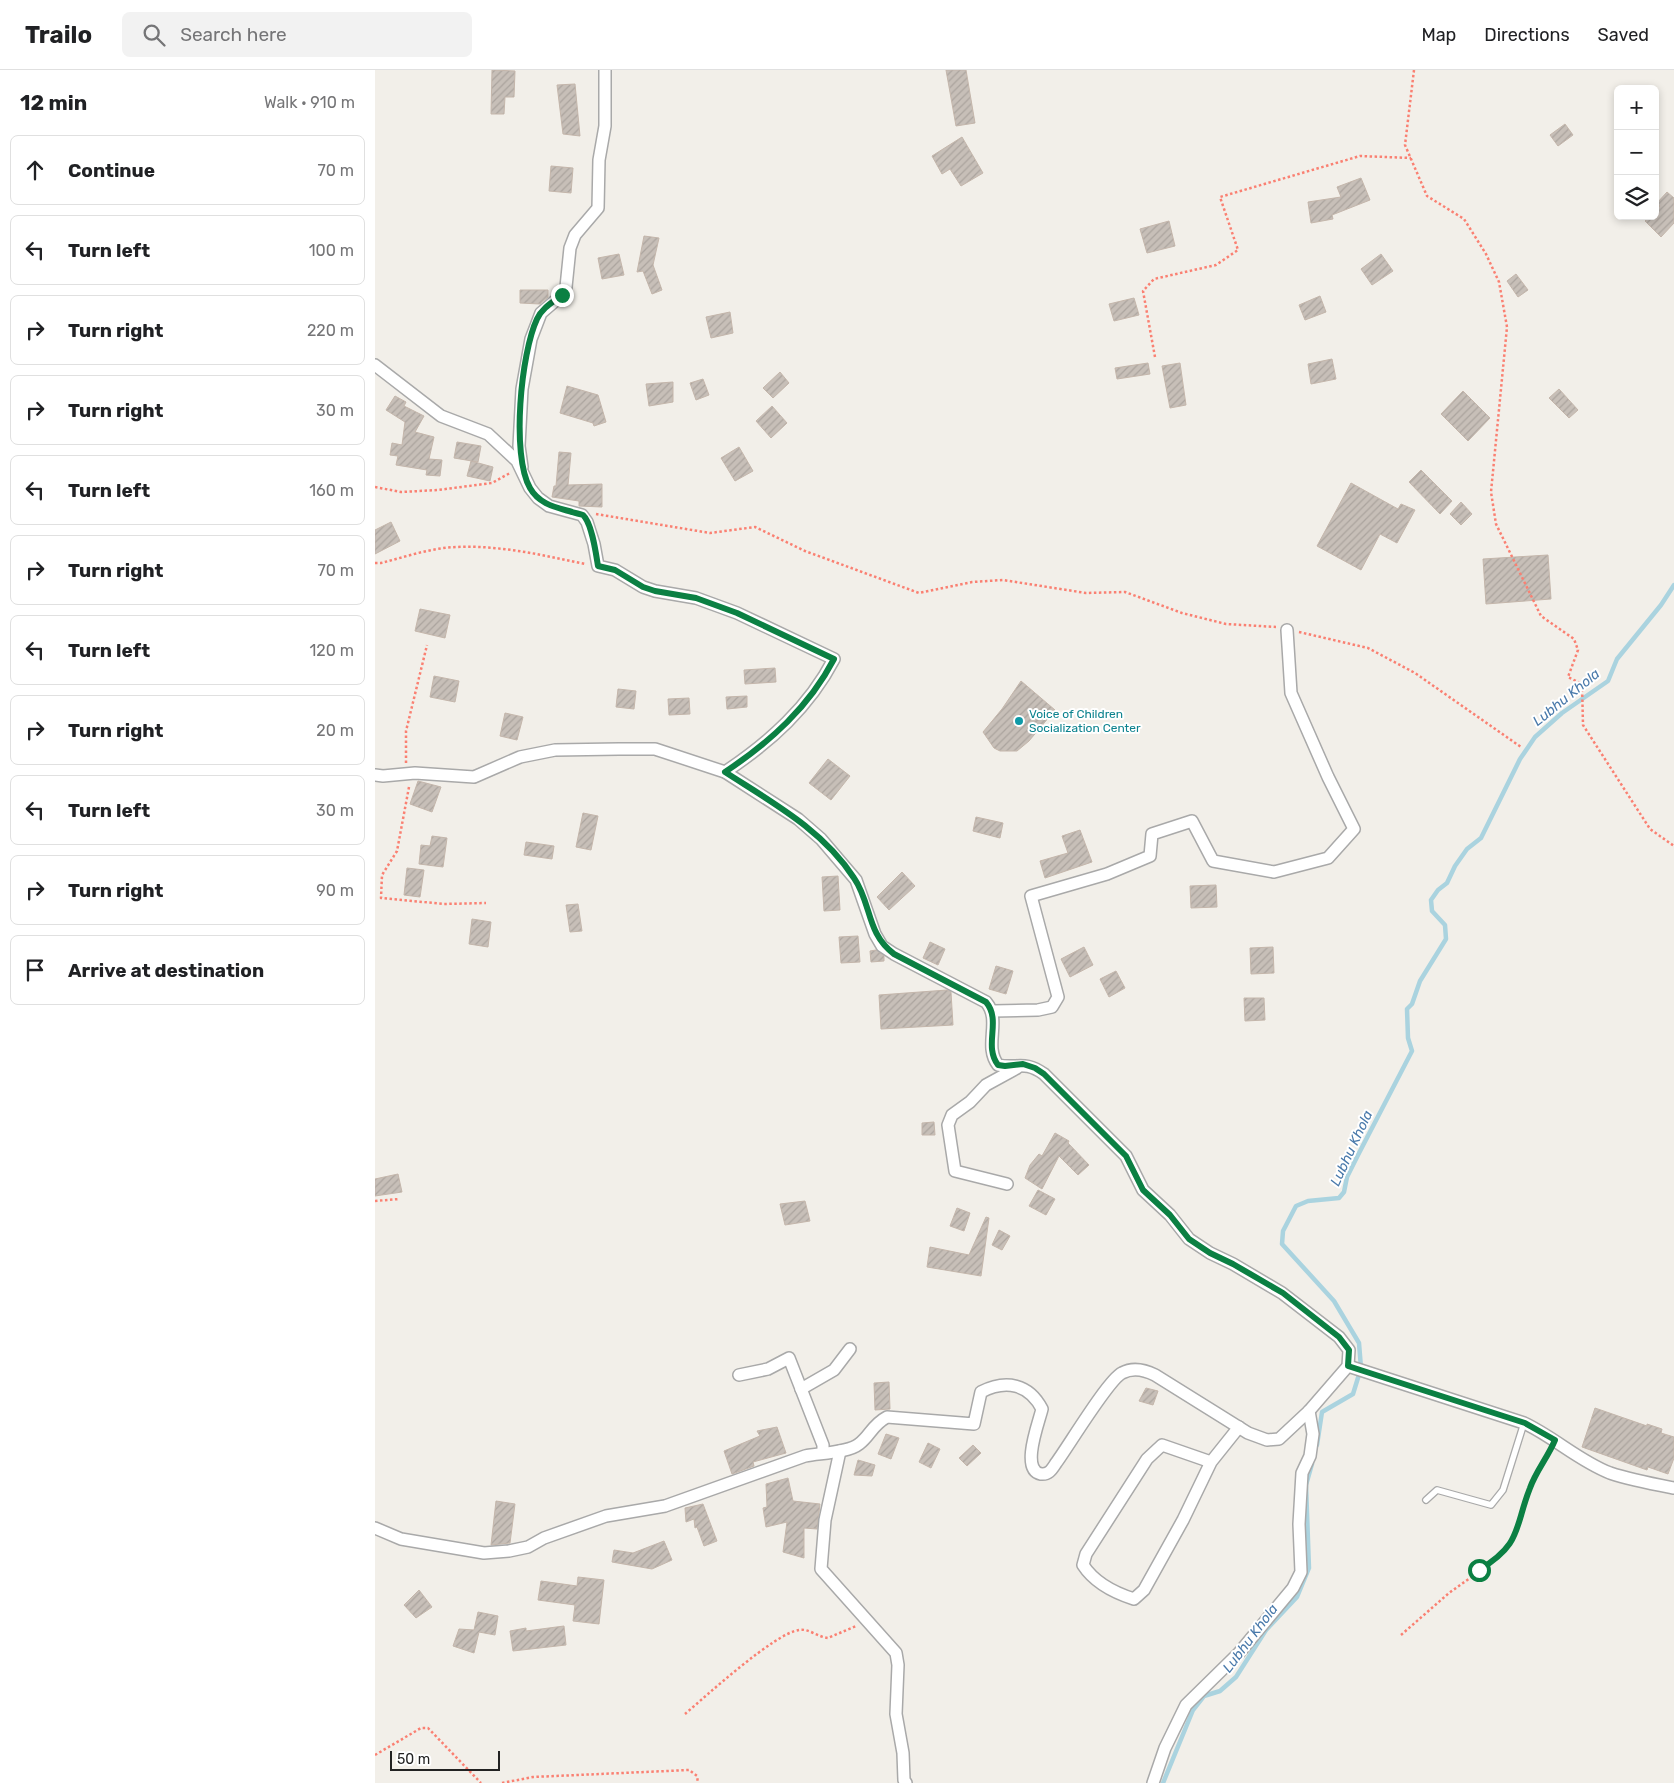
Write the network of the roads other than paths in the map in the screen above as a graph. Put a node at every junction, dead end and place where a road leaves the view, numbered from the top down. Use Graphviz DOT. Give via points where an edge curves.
graph roads {
  1 [pos="605,70"];
  2 [pos="375,365"];
  3 [pos="523,471"];
  4 [pos="1287,630"];
  5 [pos="725,772"];
  6 [pos="375,775"];
  7 [pos="993,1011"];
  8 [pos="1023,1064"];
  9 [pos="1007,1184"];
  10 [pos="850,1349"];
  11 [pos="1352,1367"];
  12 [pos="739,1375"];
  13 [pos="801,1389"];
  14 [pos="1309,1410"];
  15 [pos="1525,1423"];
  16 [pos="1239,1427"];
  17 [pos="840,1451"];
  18 [pos="823,1452"];
  19 [pos="1211,1462"];
  20 [pos="1674,1488"];
  21 [pos="1426,1500"];
  22 [pos="375,1528"];
  23 [pos="906,1783"];
  24 [pos="1153,1783"];
  1 -- 3 [label="street" via="605,126 599,160 598,208 575,235 570,248 566,287 562,295 541,314 531,339 523,380 519,446"];
  2 -- 3 [label="street" via="441,416 487,434 517,461"];
  3 -- 5 [label="street" via="538,498 549,506 582,515 594,544 598,566 615,570 643,587 696,598 737,613 834,659 825,676 783,728"];
  4 -- 7 [label="street" via="1291,693 1354,828 1328,858 1274,872 1213,860 1192,821 1152,834 1150,856 1107,874 1031,896 1058,997 1052,1007"];
  5 -- 6 [label="street" via="655,750 609,749 555,750 520,758 474,777 409,773"];
  5 -- 7 [label="street" via="799,819 821,839 856,880 875,934 883,946 986,1002"];
  7 -- 8 [label="street" via="993,1057 998,1065"];
  8 -- 9 [label="street" via="986,1085 951,1115 948,1125 955,1171"];
  8 -- 11 [label="street" via="1051,1080 1126,1156 1143,1190 1170,1215 1189,1239 1283,1293 1339,1337 1349,1350"];
  10 -- 13 [label="street" via="834,1370"];
  11 -- 14 [label="street"];
  11 -- 15 [label="street"];
  12 -- 13 [label="street" via="768,1369 789,1358"];
  13 -- 18 [label="street"];
  14 -- 16 [label="street" via="1279,1439 1267,1440"];
  14 -- 24 [label="street" via="1313,1434 1310,1456 1302,1473 1301,1572 1293,1588 1244,1647 1186,1705 1165,1748"];
  15 -- 20 [label="street" via="1610,1473"];
  15 -- 21 [label="lane" via="1503,1490 1491,1505 1437,1490"];
  16 -- 17 [label="street" via="1155,1375 1129,1370 1114,1378 1049,1473 1036,1472 1031,1465 1030,1455 1042,1409 1028,1390 1017,1385 1004,1384 981,1392 974,1424 887,1417 878,1422 859,1445"];
  16 -- 19 [label="street"];
  17 -- 18 [label="street"];
  17 -- 23 [label="street" via="825,1520 821,1569 896,1653 896,1714 903,1753 903,1780"];
  18 -- 22 [label="street" via="665,1506 606,1516 528,1547 509,1551 484,1554 401,1539"];
  19 -- 19 [label="street" via="1144,1590 1134,1599 1122,1596 1089,1575 1083,1566 1087,1554 1155,1449 1162,1445"];
}
